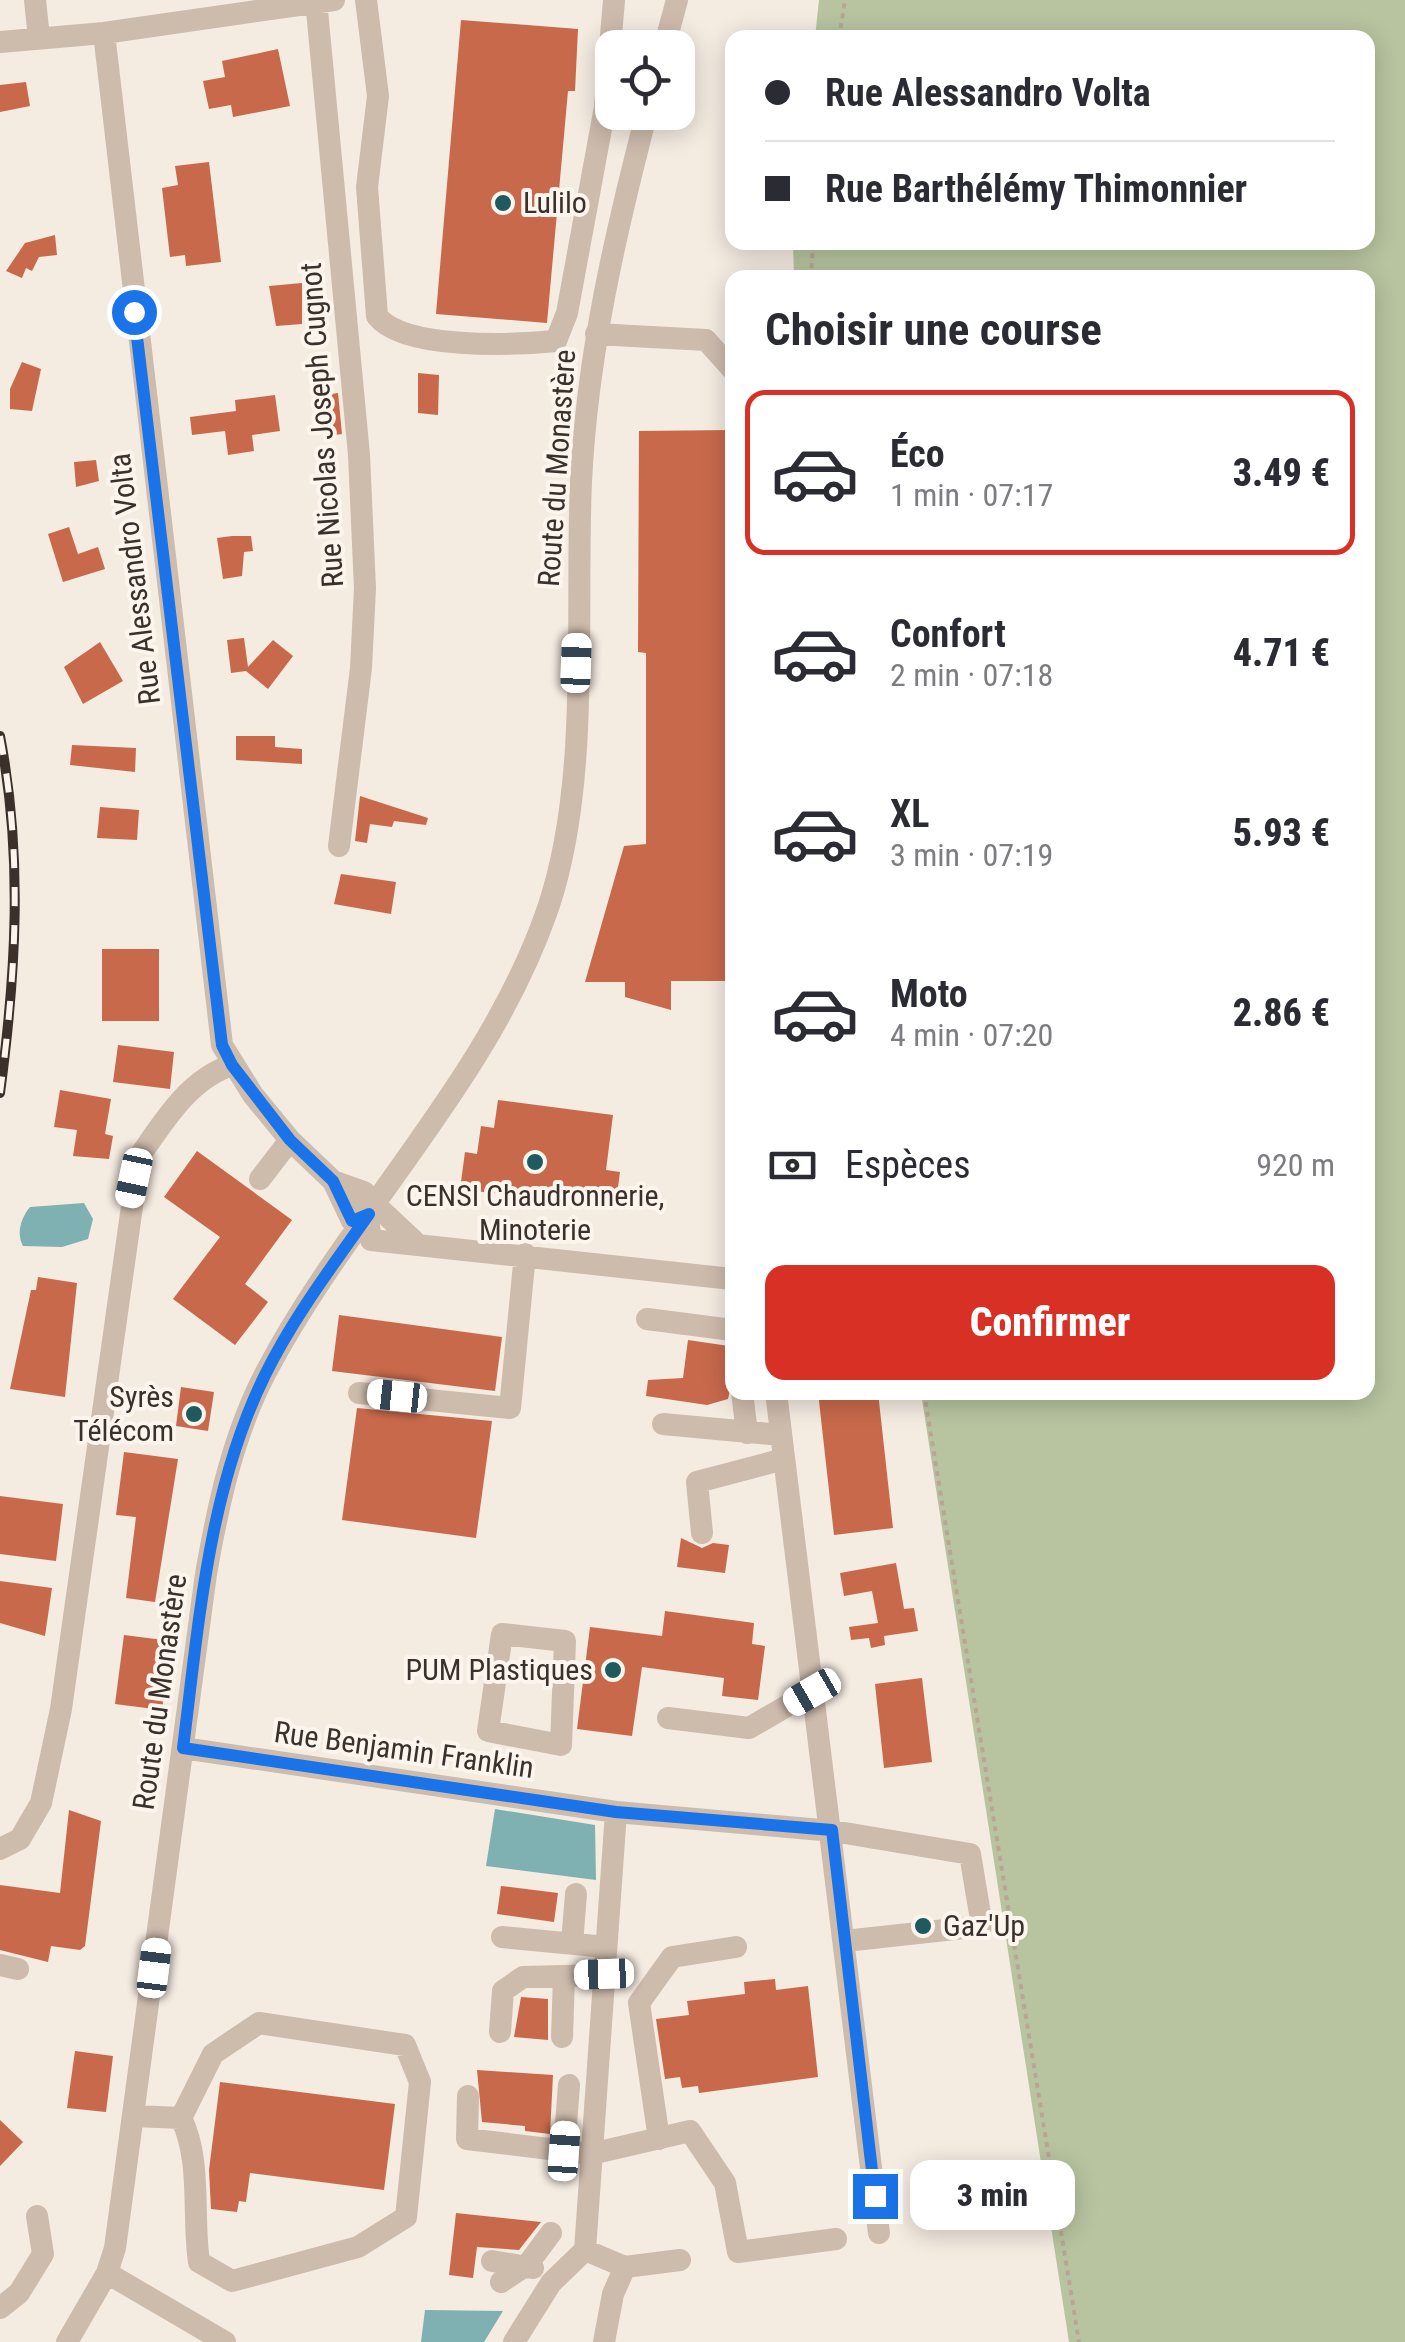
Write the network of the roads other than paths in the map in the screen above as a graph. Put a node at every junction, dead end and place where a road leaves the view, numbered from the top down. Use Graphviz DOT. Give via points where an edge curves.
graph roads {
  1 [pos="35,0"];
  2 [pos="366,0"];
  3 [pos="614,0"];
  4 [pos="677,0"];
  5 [pos="322,1"];
  6 [pos="669,30"];
  7 [pos="104,33"];
  8 [pos="39,38"];
  9 [pos="0,42"];
  10 [pos="642,130"];
  11 [pos="596,334"];
  12 [pos="725,361"];
  13 [pos="339,846"];
  14 [pos="232,1065"];
  15 [pos="290,1140"];
  16 [pos="260,1179"];
  17 [pos="369,1214"];
  18 [pos="524,1254"];
  19 [pos="725,1278"];
  20 [pos="647,1319"];
  21 [pos="725,1329"];
  22 [pos="359,1392"];
  23 [pos="743,1400"];
  24 [pos="777,1400"];
  25 [pos="663,1424"];
  26 [pos="748,1433"];
  27 [pos="781,1434"];
  28 [pos="784,1458"];
  29 [pos="702,1533"];
  30 [pos="812,1692"];
  31 [pos="668,1718"];
  32 [pos="560,1745"];
  33 [pos="183,1748"];
  34 [pos="616,1812"];
  35 [pos="832,1830"];
  36 [pos="0,1848"];
  37 [pos="576,1894"];
  38 [pos="502,1937"];
  39 [pos="846,1941"];
  40 [pos="572,1943"];
  41 [pos="606,1947"];
  42 [pos="736,1948"];
  43 [pos="604,1974"];
  44 [pos="564,1976"];
  45 [pos="500,2032"];
  46 [pos="562,2037"];
  47 [pos="569,2085"];
  48 [pos="468,2096"];
  49 [pos="135,2116"];
  50 [pos="181,2118"];
  51 [pos="659,2139"];
  52 [pos="564,2151"];
  53 [pos="592,2154"];
  54 [pos="37,2216"];
  55 [pos="551,2233"];
  56 [pos="880,2233"];
  57 [pos="836,2239"];
  58 [pos="585,2250"];
  59 [pos="680,2260"];
  60 [pos="528,2264"];
  61 [pos="625,2268"];
  62 [pos="497,2271"];
  63 [pos="107,2273"];
  64 [pos="552,2283"];
  65 [pos="0,2308"];
  66 [pos="67,2342"];
  67 [pos="225,2342"];
  68 [pos="514,2342"];
  69 [pos="604,2342"];
  1 -- 8 [label="street"];
  2 -- 3 [label="street" via="378,96 367,187 377,316 386,328 410,337 521,344 556,341 566,313 605,107"];
  4 -- 6 [label="street"];
  5 -- 7 [label="street"];
  5 -- 13 [label="street, Rue Nicolas Joseph Cugnot" via="364,572 362,668"];
  7 -- 8 [label="street"];
  7 -- 14 [label="street, Rue Alessandro Volta" via="218,1024"];
  8 -- 9 [label="street"];
  10 -- 11 [label="street, Route du Monastère"];
  11 -- 12 [label="street" via="706,340"];
  11 -- 17 [label="street, Route du Monastère" via="581,480 573,772 548,908 503,1011"];
  14 -- 15 [label="street, Rue Alessandro Volta"];
  14 -- 36 [label="street" via="194,1086 139,1157 42,1803 20,1839"];
  15 -- 16 [label="street"];
  15 -- 17 [label="street, Rue Alessandro Volta" via="333,1181 352,1221"];
  17 -- 18 [label="street" via="382,1211 414,1242"];
  17 -- 33 [label="street, Route du Monastère" via="265,1374 240,1435 220,1497"];
  18 -- 19 [label="street"];
  18 -- 22 [label="street" via="510,1408"];
  20 -- 21 [label="street"];
  23 -- 26 [label="street"];
  24 -- 27 [label="street"];
  25 -- 26 [label="street"];
  26 -- 27 [label="street"];
  27 -- 28 [label="street"];
  28 -- 29 [label="street" via="697,1482"];
  28 -- 30 [label="street"];
  30 -- 31 [label="street" via="749,1728"];
  30 -- 35 [label="street"];
  32 -- 32 [label="street" via="566,1641 502,1634 488,1730"];
  33 -- 34 [label="street, Rue Benjamin Franklin"];
  33 -- 49 [label="street, Route du Monastère"];
  34 -- 35 [label="street, Rue Benjamin Franklin"];
  34 -- 41 [label="street"];
  35 -- 39 [label="street"];
  35 -- 39 [label="street, Rue Benjamin Franklin" via="970,1854 982,1926"];
  37 -- 40 [label="street"];
  38 -- 40 [label="street"];
  39 -- 56 [label="street"];
  40 -- 41 [label="street"];
  41 -- 43 [label="street"];
  42 -- 51 [label="street" via="672,1956 640,2003"];
  43 -- 44 [label="street"];
  43 -- 53 [label="street"];
  44 -- 45 [label="street" via="524,1978 503,1990"];
  44 -- 46 [label="street"];
  47 -- 52 [label="street"];
  48 -- 52 [label="street" via="468,2139"];
  49 -- 50 [label="street"];
  49 -- 63 [label="street, Route du Monastère"];
  50 -- 50 [label="street" via="192,2140 200,2262 232,2281 358,2248 406,2217 420,2082 406,2045 259,2023 213,2054"];
  51 -- 53 [label="street"];
  51 -- 57 [label="street" via="690,2131 726,2183 738,2252"];
  52 -- 53 [label="street"];
  53 -- 58 [label="street"];
  54 -- 65 [label="street" via="43,2254"];
  55 -- 60 [label="street"];
  58 -- 61 [label="street"];
  58 -- 64 [label="street"];
  59 -- 61 [label="street"];
  60 -- 62 [label="street"];
  60 -- 64 [label="street"];
  61 -- 69 [label="street"];
  63 -- 66 [label="street, Route du Monastère"];
  63 -- 67 [label="street"];
  64 -- 68 [label="street"];
}
